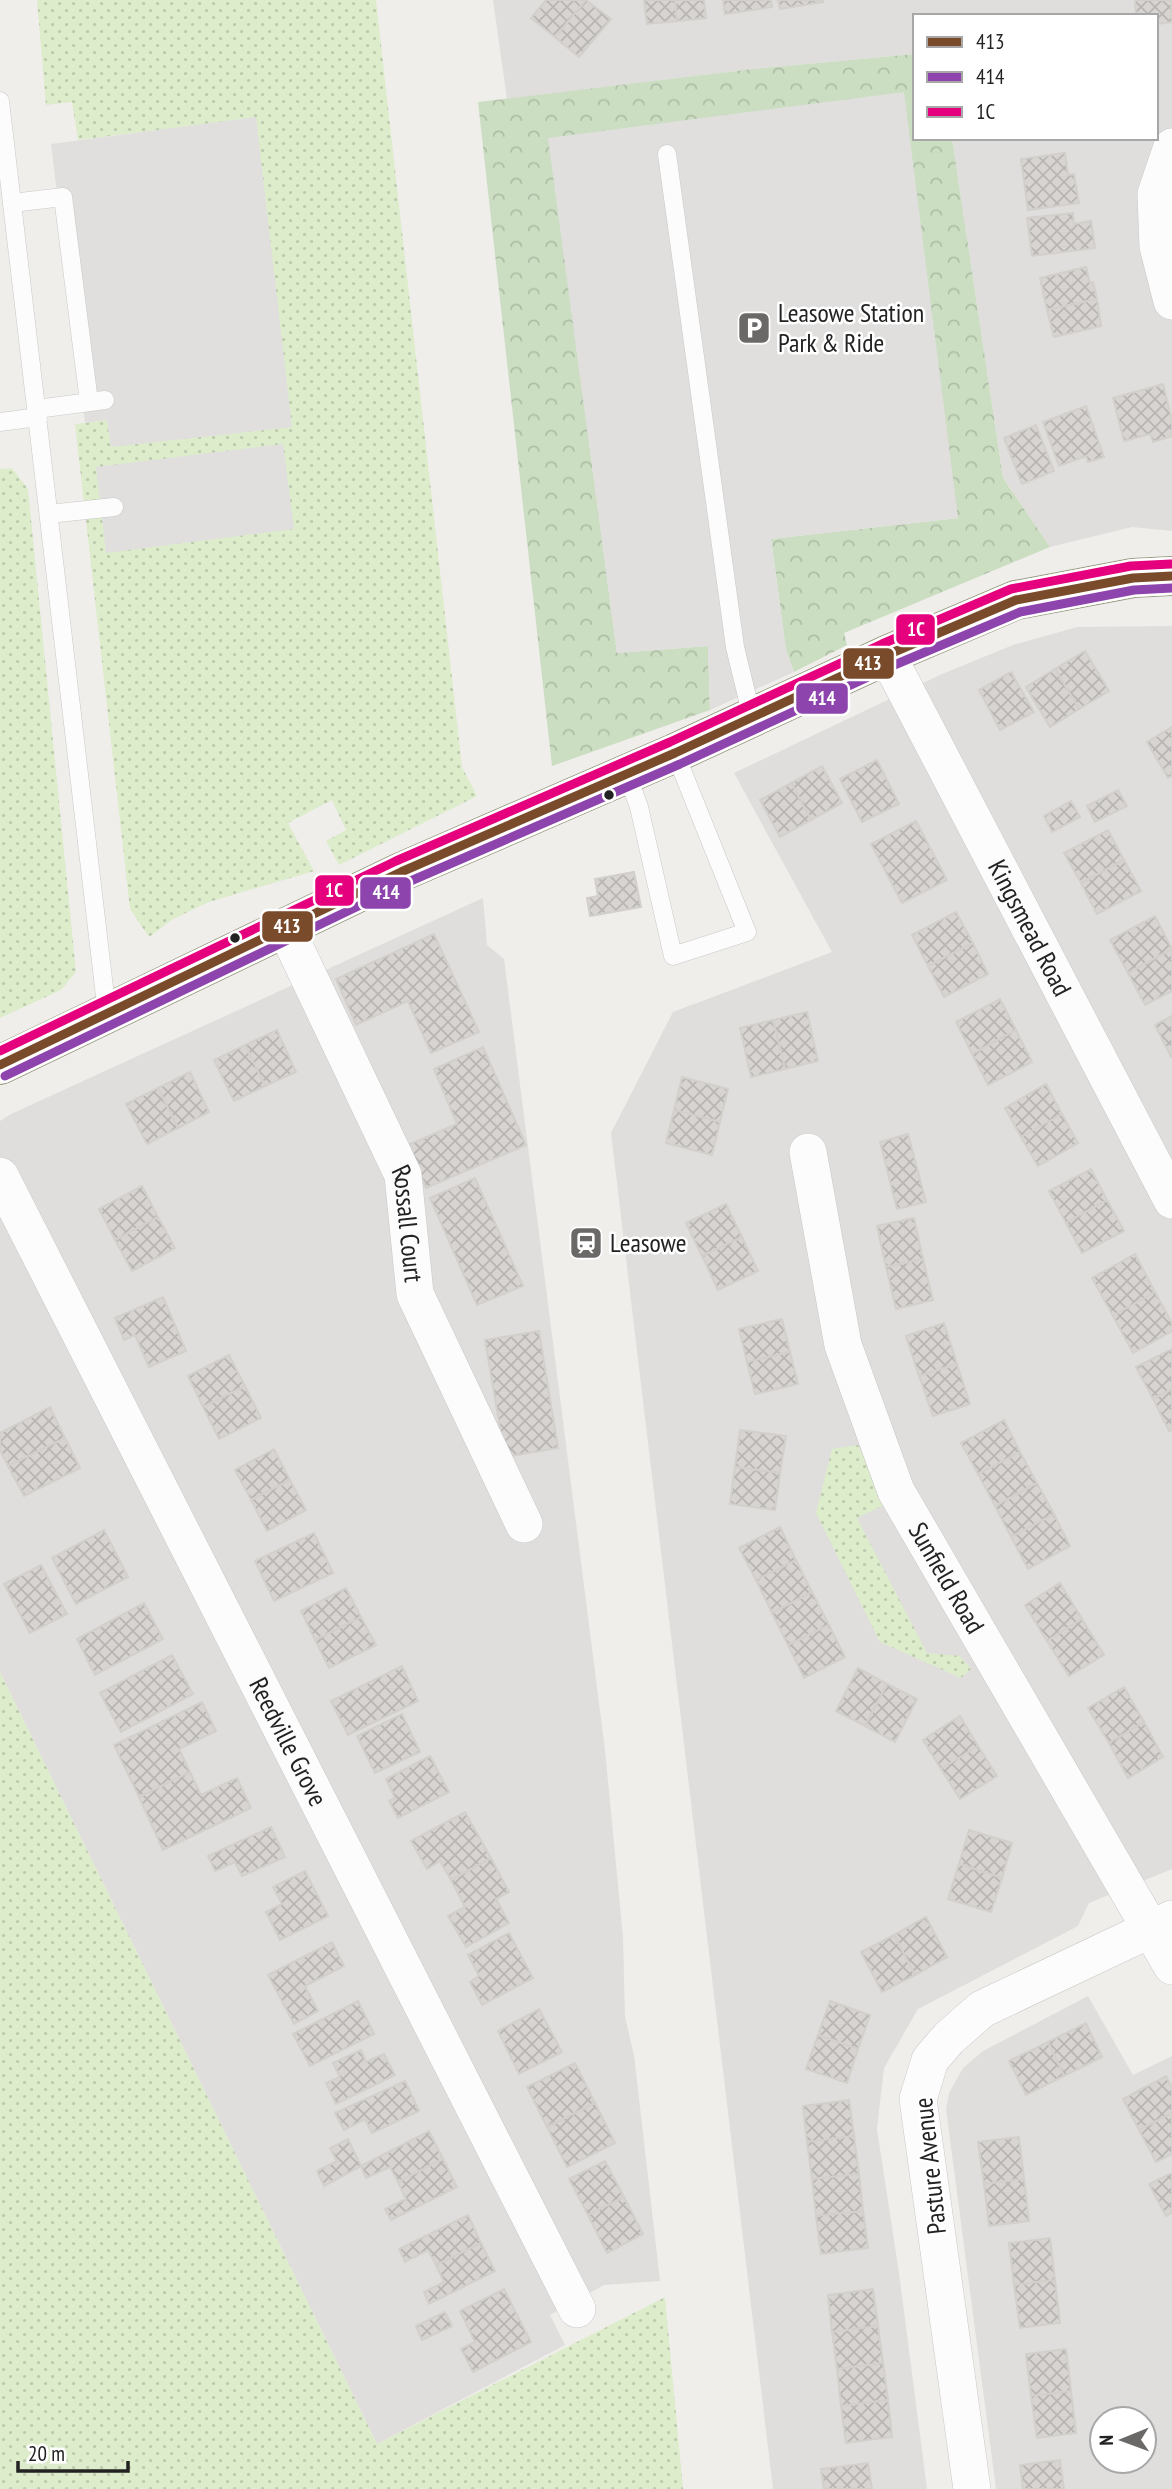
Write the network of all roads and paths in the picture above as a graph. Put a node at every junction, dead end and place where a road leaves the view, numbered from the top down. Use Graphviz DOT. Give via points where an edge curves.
graph roads {
  1 [pos="0,101"];
  2 [pos="1172,146"];
  3 [pos="667,154"];
  4 [pos="1164,194"];
  5 [pos="12,203"];
  6 [pos="1172,301"];
  7 [pos="37,413"];
  8 [pos="0,422"];
  9 [pos="114,507"];
  10 [pos="49,514"];
  11 [pos="1172,576"];
  12 [pos="887,655"];
  13 [pos="752,718"];
  14 [pos="675,753"];
  15 [pos="627,774"];
  16 [pos="285,927"];
  17 [pos="107,1013"];
  18 [pos="0,1065"];
  19 [pos="808,1152"];
  20 [pos="0,1176"];
  21 [pos="1172,1200"];
  22 [pos="524,1524"];
  23 [pos="1162,1925"];
  24 [pos="1172,1966"];
  25 [pos="576,2309"];
  26 [pos="972,2489"];
  1 -- 5 [label="lane"];
  2 -- 4 [label="street"];
  3 -- 13 [label="lane" via="735,647"];
  4 -- 6 [label="street" via="1158,246"];
  5 -- 7 [label="lane"];
  5 -- 7 [label="lane" via="63,197 97,401"];
  7 -- 8 [label="lane"];
  7 -- 10 [label="lane"];
  9 -- 10 [label="lane"];
  10 -- 17 [label="lane"];
  11 -- 12 [label="street" via="1133,578 1016,600"];
  12 -- 13 [label="street"];
  12 -- 21 [label="street, Kingsmead Road"];
  13 -- 14 [label="street"];
  14 -- 15 [label="street"];
  14 -- 15 [label="lane" via="747,932 673,956 639,807"];
  15 -- 16 [label="street"];
  16 -- 17 [label="street"];
  16 -- 22 [label="street, Rossall Court" via="403,1175 415,1294"];
  17 -- 18 [label="street"];
  19 -- 23 [label="street, Sunfield Road" via="843,1345 896,1491"];
  20 -- 25 [label="street, Reedville Grove"];
  23 -- 24 [label="street, Sunfield Road"];
  23 -- 26 [label="street, Pasture Avenue" via="982,2009 930,2060 918,2099"];
}
